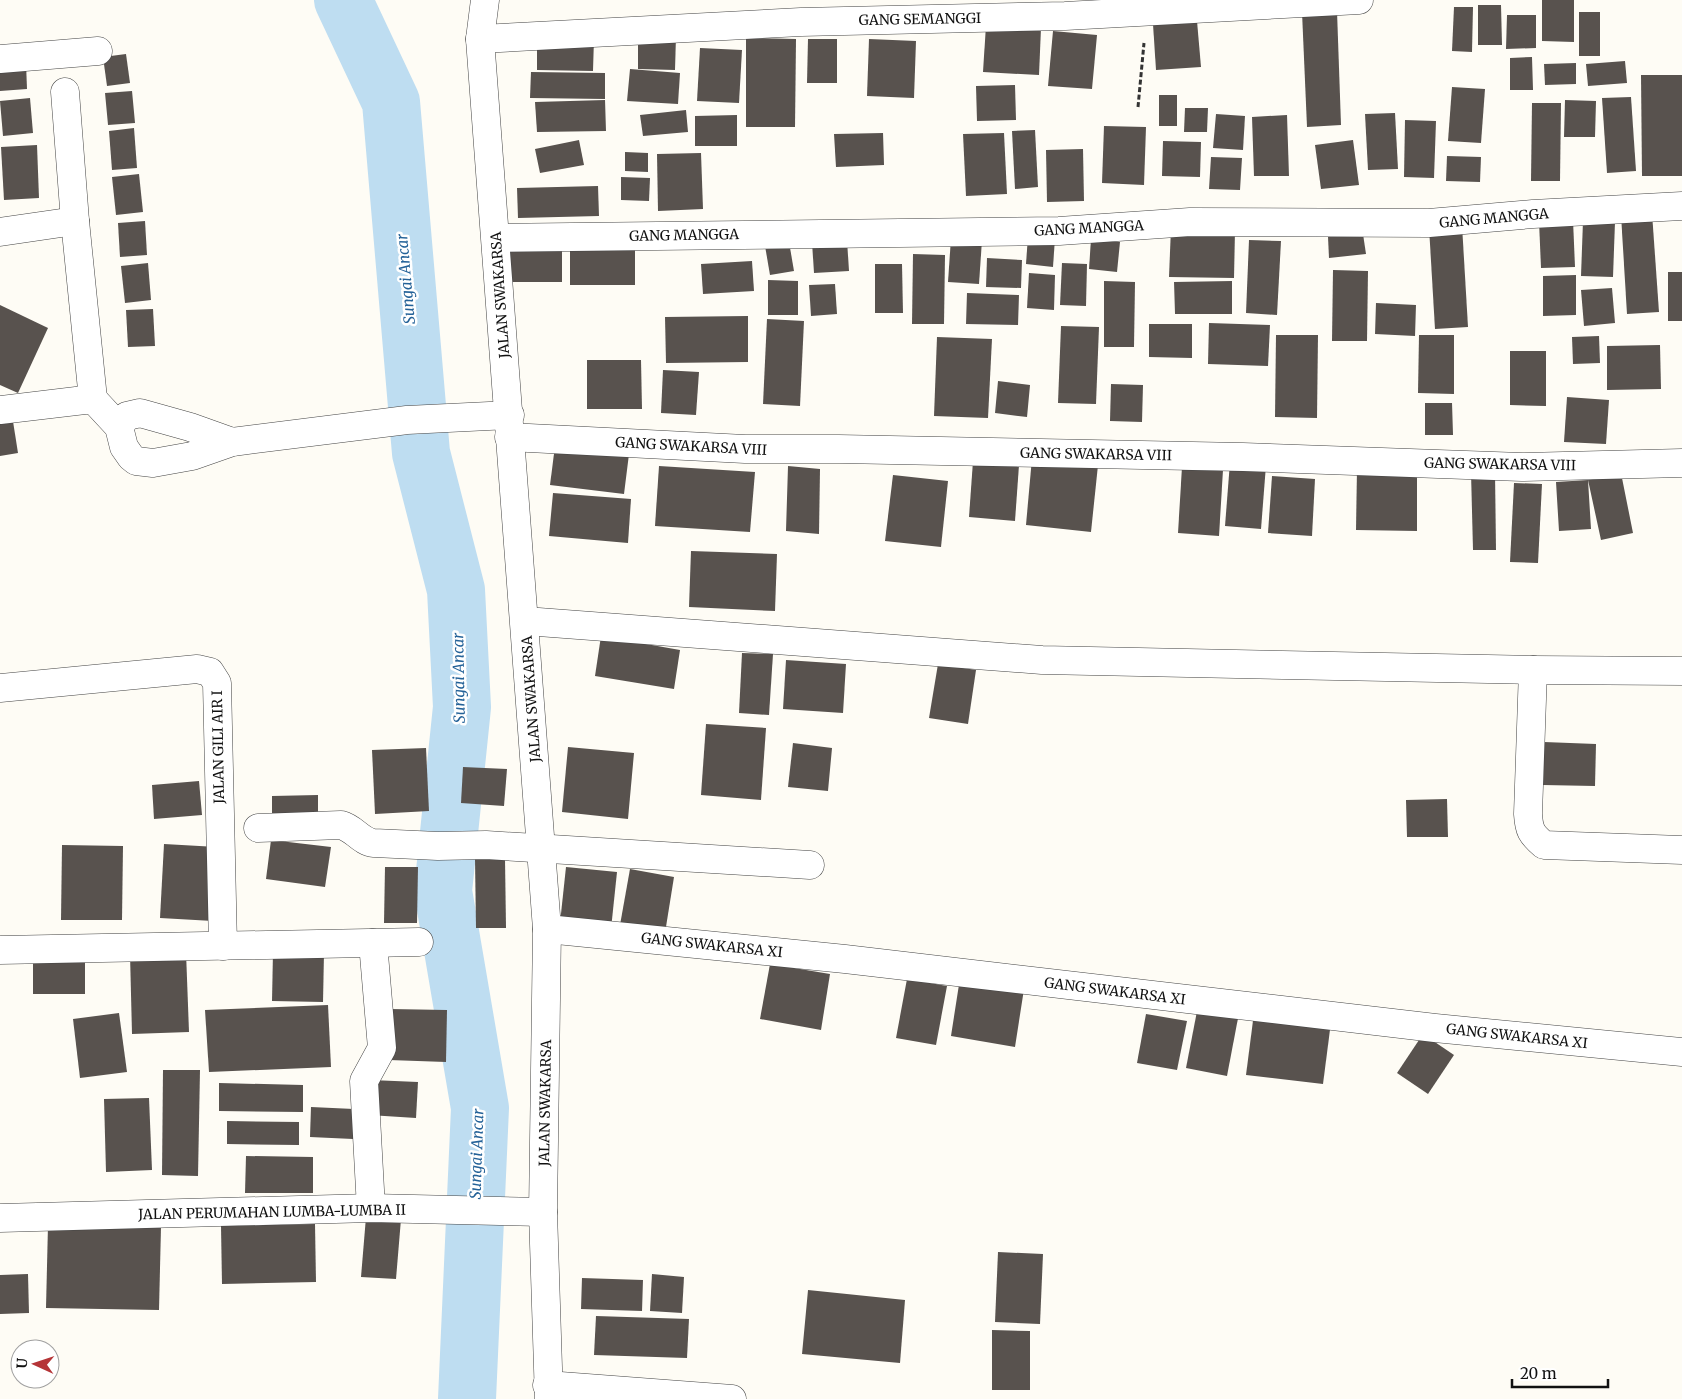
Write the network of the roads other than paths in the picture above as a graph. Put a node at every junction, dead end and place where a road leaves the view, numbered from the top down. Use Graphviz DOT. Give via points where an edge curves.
graph roads {
  1 [pos="485,0"];
  2 [pos="1359,0"];
  3 [pos="480,39"];
  4 [pos="98,51"];
  5 [pos="0,59"];
  6 [pos="65,92"];
  7 [pos="1682,206"];
  8 [pos="75,221"];
  9 [pos="0,232"];
  10 [pos="496,238"];
  11 [pos="93,399"];
  12 [pos="0,410"];
  13 [pos="510,426"];
  14 [pos="119,427"];
  15 [pos="232,442"];
  16 [pos="1682,463"];
  17 [pos="525,621"];
  18 [pos="1533,670"];
  19 [pos="1682,671"];
  20 [pos="0,688"];
  21 [pos="258,828"];
  22 [pos="542,849"];
  23 [pos="1682,850"];
  24 [pos="810,865"];
  25 [pos="547,928"];
  26 [pos="419,942"];
  27 [pos="373,943"];
  28 [pos="222,946"];
  29 [pos="0,950"];
  30 [pos="1682,1052"];
  31 [pos="371,1208"];
  32 [pos="535,1211"];
  33 [pos="0,1218"];
  34 [pos="548,1392"];
  35 [pos="732,1399"];
  1 -- 3 [label="street, JALAN SWAKARSA"];
  2 -- 3 [label="street, GANG SEMANGGI" via="1065,16 801,22"];
  3 -- 10 [label="street, JALAN SWAKARSA"];
  4 -- 5 [label="street"];
  6 -- 8 [label="street"];
  7 -- 10 [label="street, GANG MANGGA" via="1429,223 1190,222 1059,231"];
  8 -- 9 [label="street"];
  8 -- 11 [label="street"];
  10 -- 13 [label="street, JALAN SWAKARSA"];
  11 -- 12 [label="street"];
  11 -- 14 [label="street"];
  13 -- 15 [label="street, GANG SWAKARSA VIII" via="480,416 407,420"];
  13 -- 16 [label="street, GANG SWAKARSA VIII" via="745,449 1243,457 1522,467"];
  13 -- 17 [label="street, JALAN SWAKARSA"];
  14 -- 15 [label="street" via="126,416 140,414"];
  14 -- 15 [label="street" via="124,447 136,461 153,463 192,456"];
  17 -- 18 [label="street" via="1042,660"];
  17 -- 22 [label="street, JALAN SWAKARSA"];
  18 -- 19 [label="street"];
  18 -- 23 [label="street" via="1528,814 1529,828 1534,837 1544,845"];
  20 -- 28 [label="street, JALAN GILI AIR I" via="197,669 210,672 217,683"];
  21 -- 22 [label="street" via="341,825 368,842"];
  22 -- 24 [label="street"];
  22 -- 25 [label="street, JALAN SWAKARSA"];
  25 -- 30 [label="street, GANG SWAKARSA XI" via="845,959 1435,1028"];
  25 -- 32 [label="street, JALAN SWAKARSA"];
  26 -- 27 [label="street"];
  27 -- 28 [label="street"];
  27 -- 31 [label="street" via="382,1048 364,1081"];
  28 -- 29 [label="street"];
  31 -- 32 [label="street, JALAN PERUMAHAN LUMBA-LUMBA II"];
  31 -- 33 [label="street, JALAN PERUMAHAN LUMBA-LUMBA II"];
  32 -- 34 [label="street, JALAN SWAKARSA"];
  34 -- 35 [label="street"];
}
